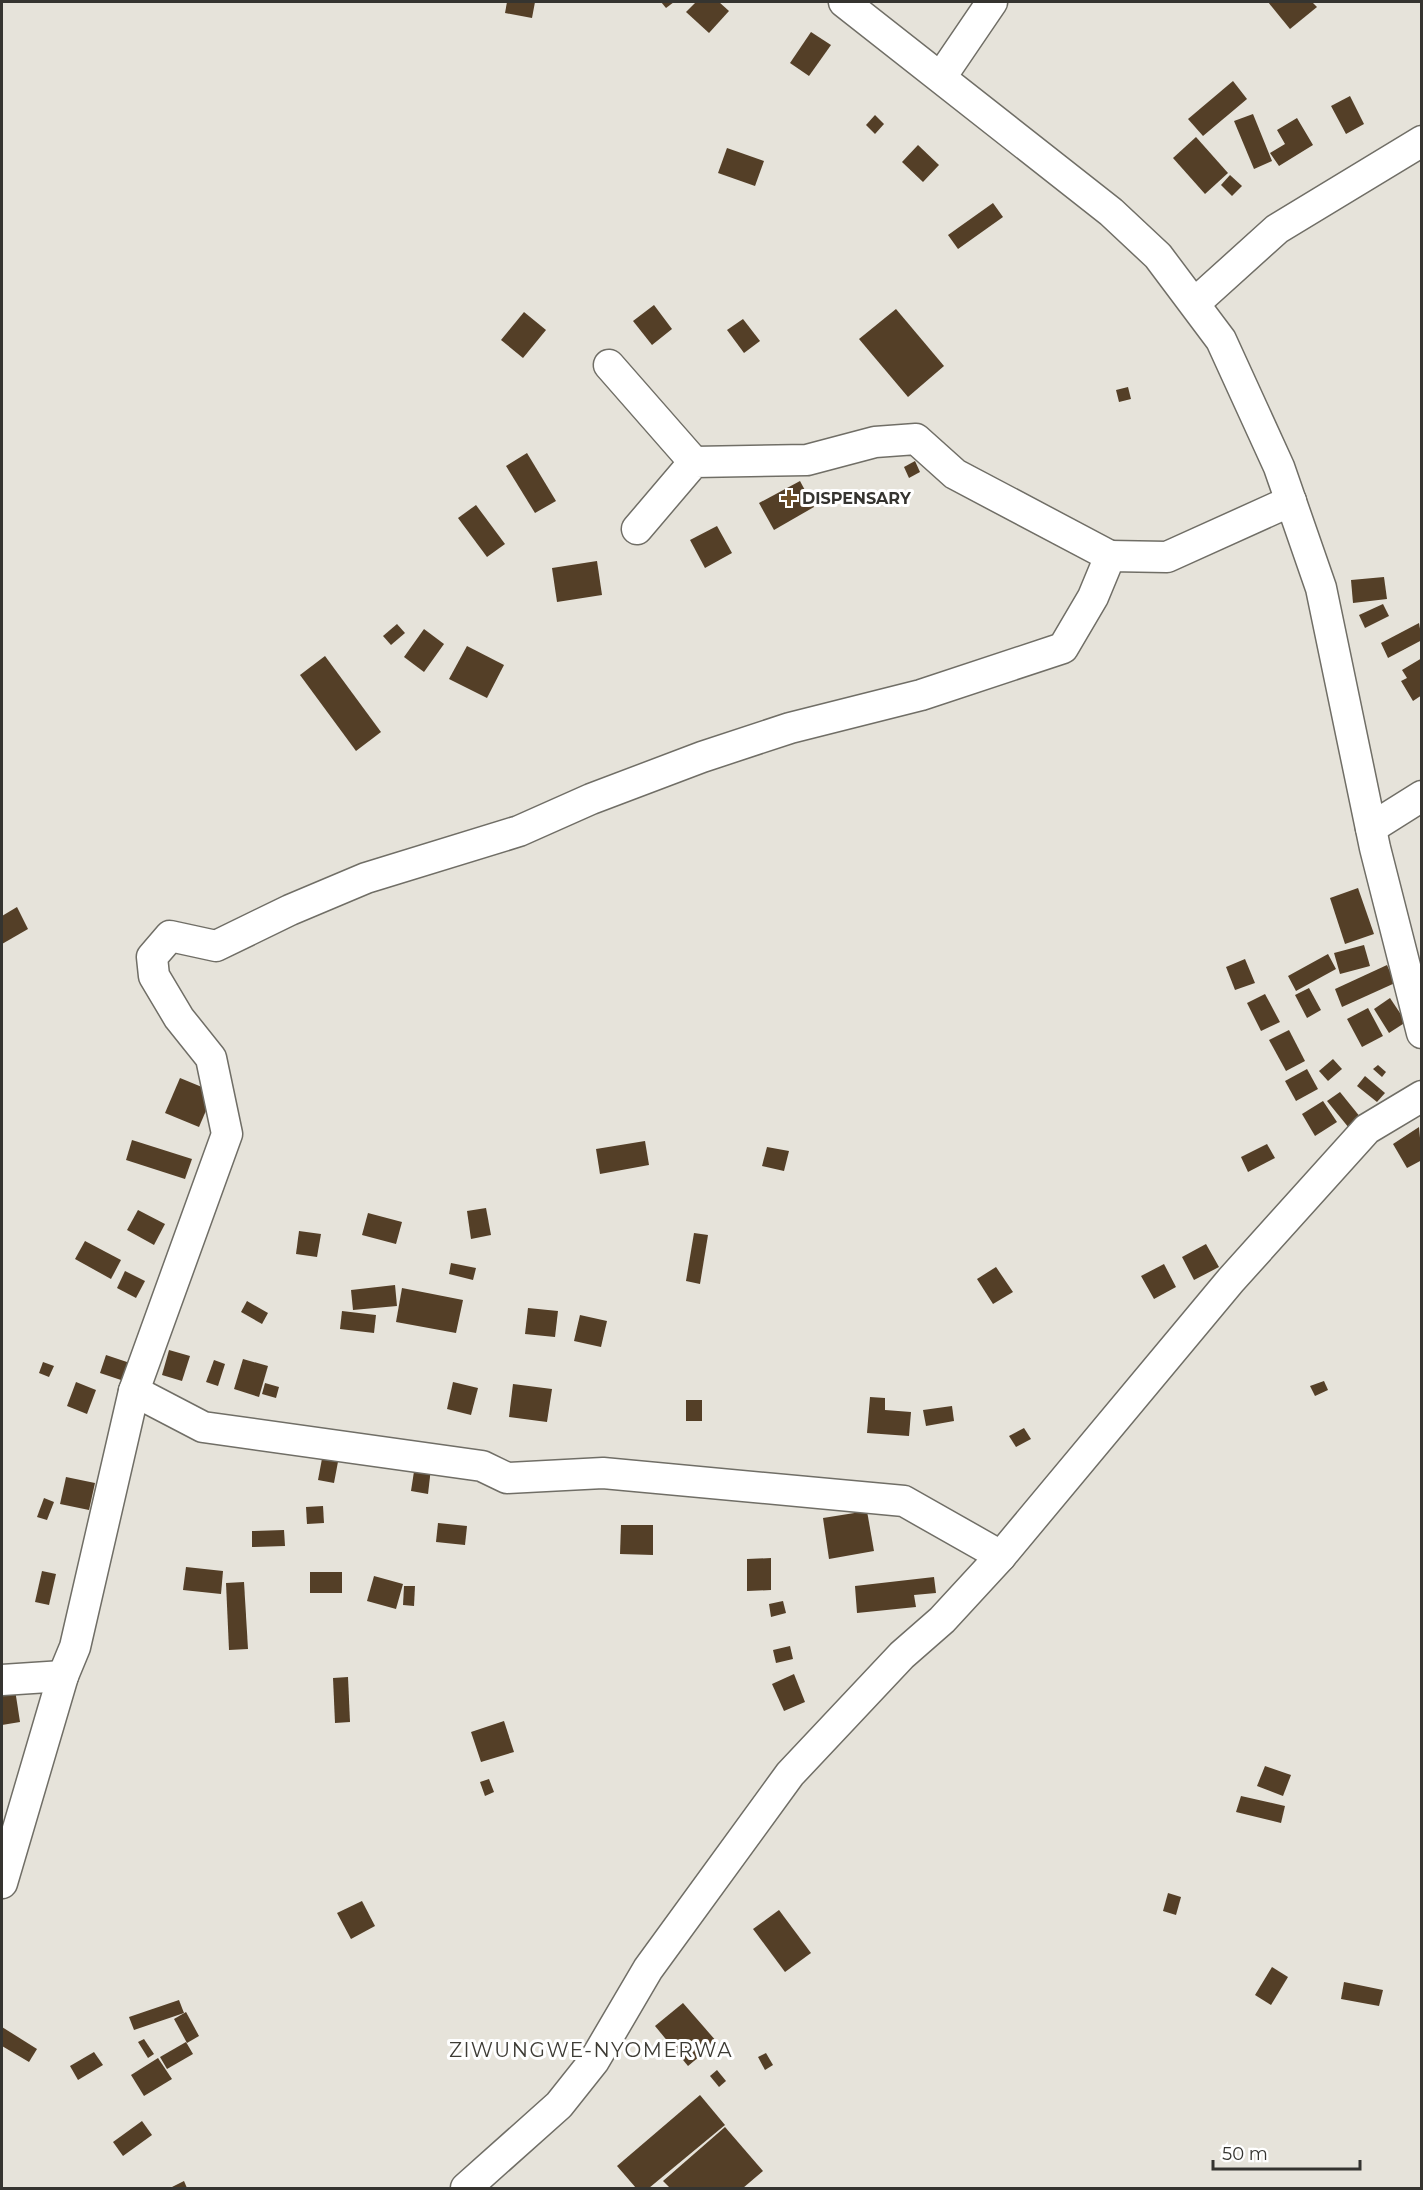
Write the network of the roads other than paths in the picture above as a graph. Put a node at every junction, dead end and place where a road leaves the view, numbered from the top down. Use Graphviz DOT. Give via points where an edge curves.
graph roads {
  1 [pos="844,2"];
  2 [pos="992,2"];
  3 [pos="941,77"];
  4 [pos="1422,141"];
  5 [pos="1195,303"];
  6 [pos="609,364"];
  7 [pos="694,462"];
  8 [pos="1291,501"];
  9 [pos="637,530"];
  10 [pos="1110,556"];
  11 [pos="1422,796"];
  12 [pos="1371,828"];
  13 [pos="1422,1033"];
  14 [pos="1422,1096"];
  15 [pos="134,1391"];
  16 [pos="1001,1556"];
  17 [pos="63,1676"];
  18 [pos="2,1680"];
  19 [pos="2,1883"];
  20 [pos="466,2188"];
  1 -- 3 [label="street"];
  2 -- 3 [label="street"];
  3 -- 5 [label="street" via="1111,212 1158,256"];
  4 -- 5 [label="street" via="1278,229"];
  5 -- 8 [label="street" via="1221,340"];
  6 -- 7 [label="street"];
  7 -- 9 [label="street"];
  7 -- 10 [label="street" via="807,459 875,442 916,439 955,474"];
  8 -- 10 [label="street" via="1167,557"];
  8 -- 12 [label="street" via="1321,588"];
  10 -- 15 [label="street" via="1093,597 1063,648 921,695 790,728 702,758 591,799 519,831 366,878 216,946 170,936 152,957 154,976 190,1035 212,1058 227,1134"];
  11 -- 12 [label="street"];
  12 -- 13 [label="street"];
  14 -- 16 [label="street" via="1367,1129 1231,1280"];
  15 -- 16 [label="street" via="204,1427 482,1466 507,1478 603,1473 904,1501"];
  15 -- 17 [label="street" via="75,1647"];
  16 -- 20 [label="street" via="790,1774 648,1969 594,2061 559,2105"];
  17 -- 18 [label="street"];
  17 -- 19 [label="street"];
}
